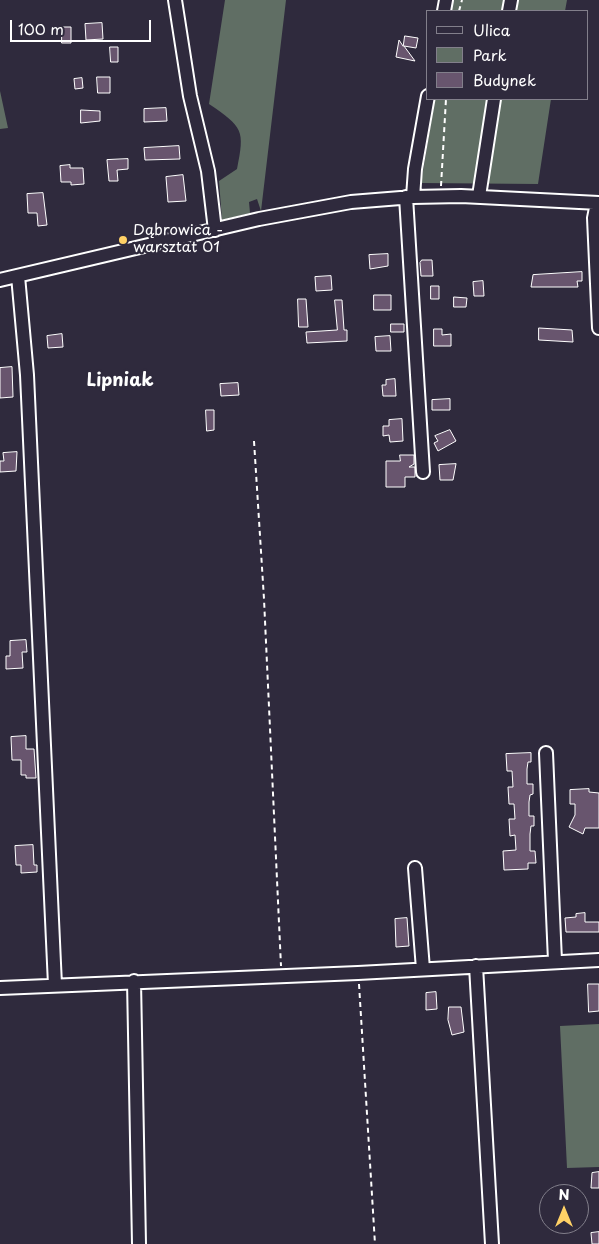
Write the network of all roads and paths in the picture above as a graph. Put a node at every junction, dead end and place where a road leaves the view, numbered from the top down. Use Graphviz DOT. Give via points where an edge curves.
graph roads {
  1 [pos="175,0"];
  2 [pos="427,100"];
  3 [pos="446,100"];
  4 [pos="494,100"];
  5 [pos="440,196"];
  6 [pos="479,196"];
  7 [pos="410,197"];
  8 [pos="598,203"];
  9 [pos="215,230"];
  10 [pos="18,276"];
  11 [pos="0,280"];
  12 [pos="599,328"];
  13 [pos="254,441"];
  14 [pos="423,472"];
  15 [pos="546,753"];
  16 [pos="415,868"];
  17 [pos="599,960"];
  18 [pos="555,961"];
  19 [pos="476,966"];
  20 [pos="423,969"];
  21 [pos="358,973"];
  22 [pos="282,976"];
  23 [pos="134,981"];
  24 [pos="55,985"];
  25 [pos="0,988"];
  26 [pos="139,1244"];
  27 [pos="375,1244"];
  28 [pos="492,1244"];
  1 -- 9 [label="street" via="190,96 208,171"];
  2 -- 7 [label="street"];
  3 -- 5 [label="path"];
  4 -- 6 [label="street"];
  5 -- 6 [label="street"];
  5 -- 7 [label="street"];
  6 -- 8 [label="street"];
  7 -- 9 [label="street" via="329,205"];
  7 -- 14 [label="street"];
  8 -- 12 [label="street" via="594,218"];
  9 -- 10 [label="street"];
  10 -- 11 [label="street"];
  10 -- 24 [label="street" via="27,375"];
  13 -- 22 [label="path"];
  15 -- 18 [label="street"];
  16 -- 20 [label="street"];
  17 -- 18 [label="street"];
  18 -- 19 [label="street"];
  19 -- 20 [label="street"];
  19 -- 28 [label="street"];
  20 -- 21 [label="street"];
  21 -- 22 [label="street"];
  21 -- 27 [label="path"];
  22 -- 23 [label="street"];
  23 -- 24 [label="street"];
  23 -- 26 [label="street"];
  24 -- 25 [label="street"];
}
